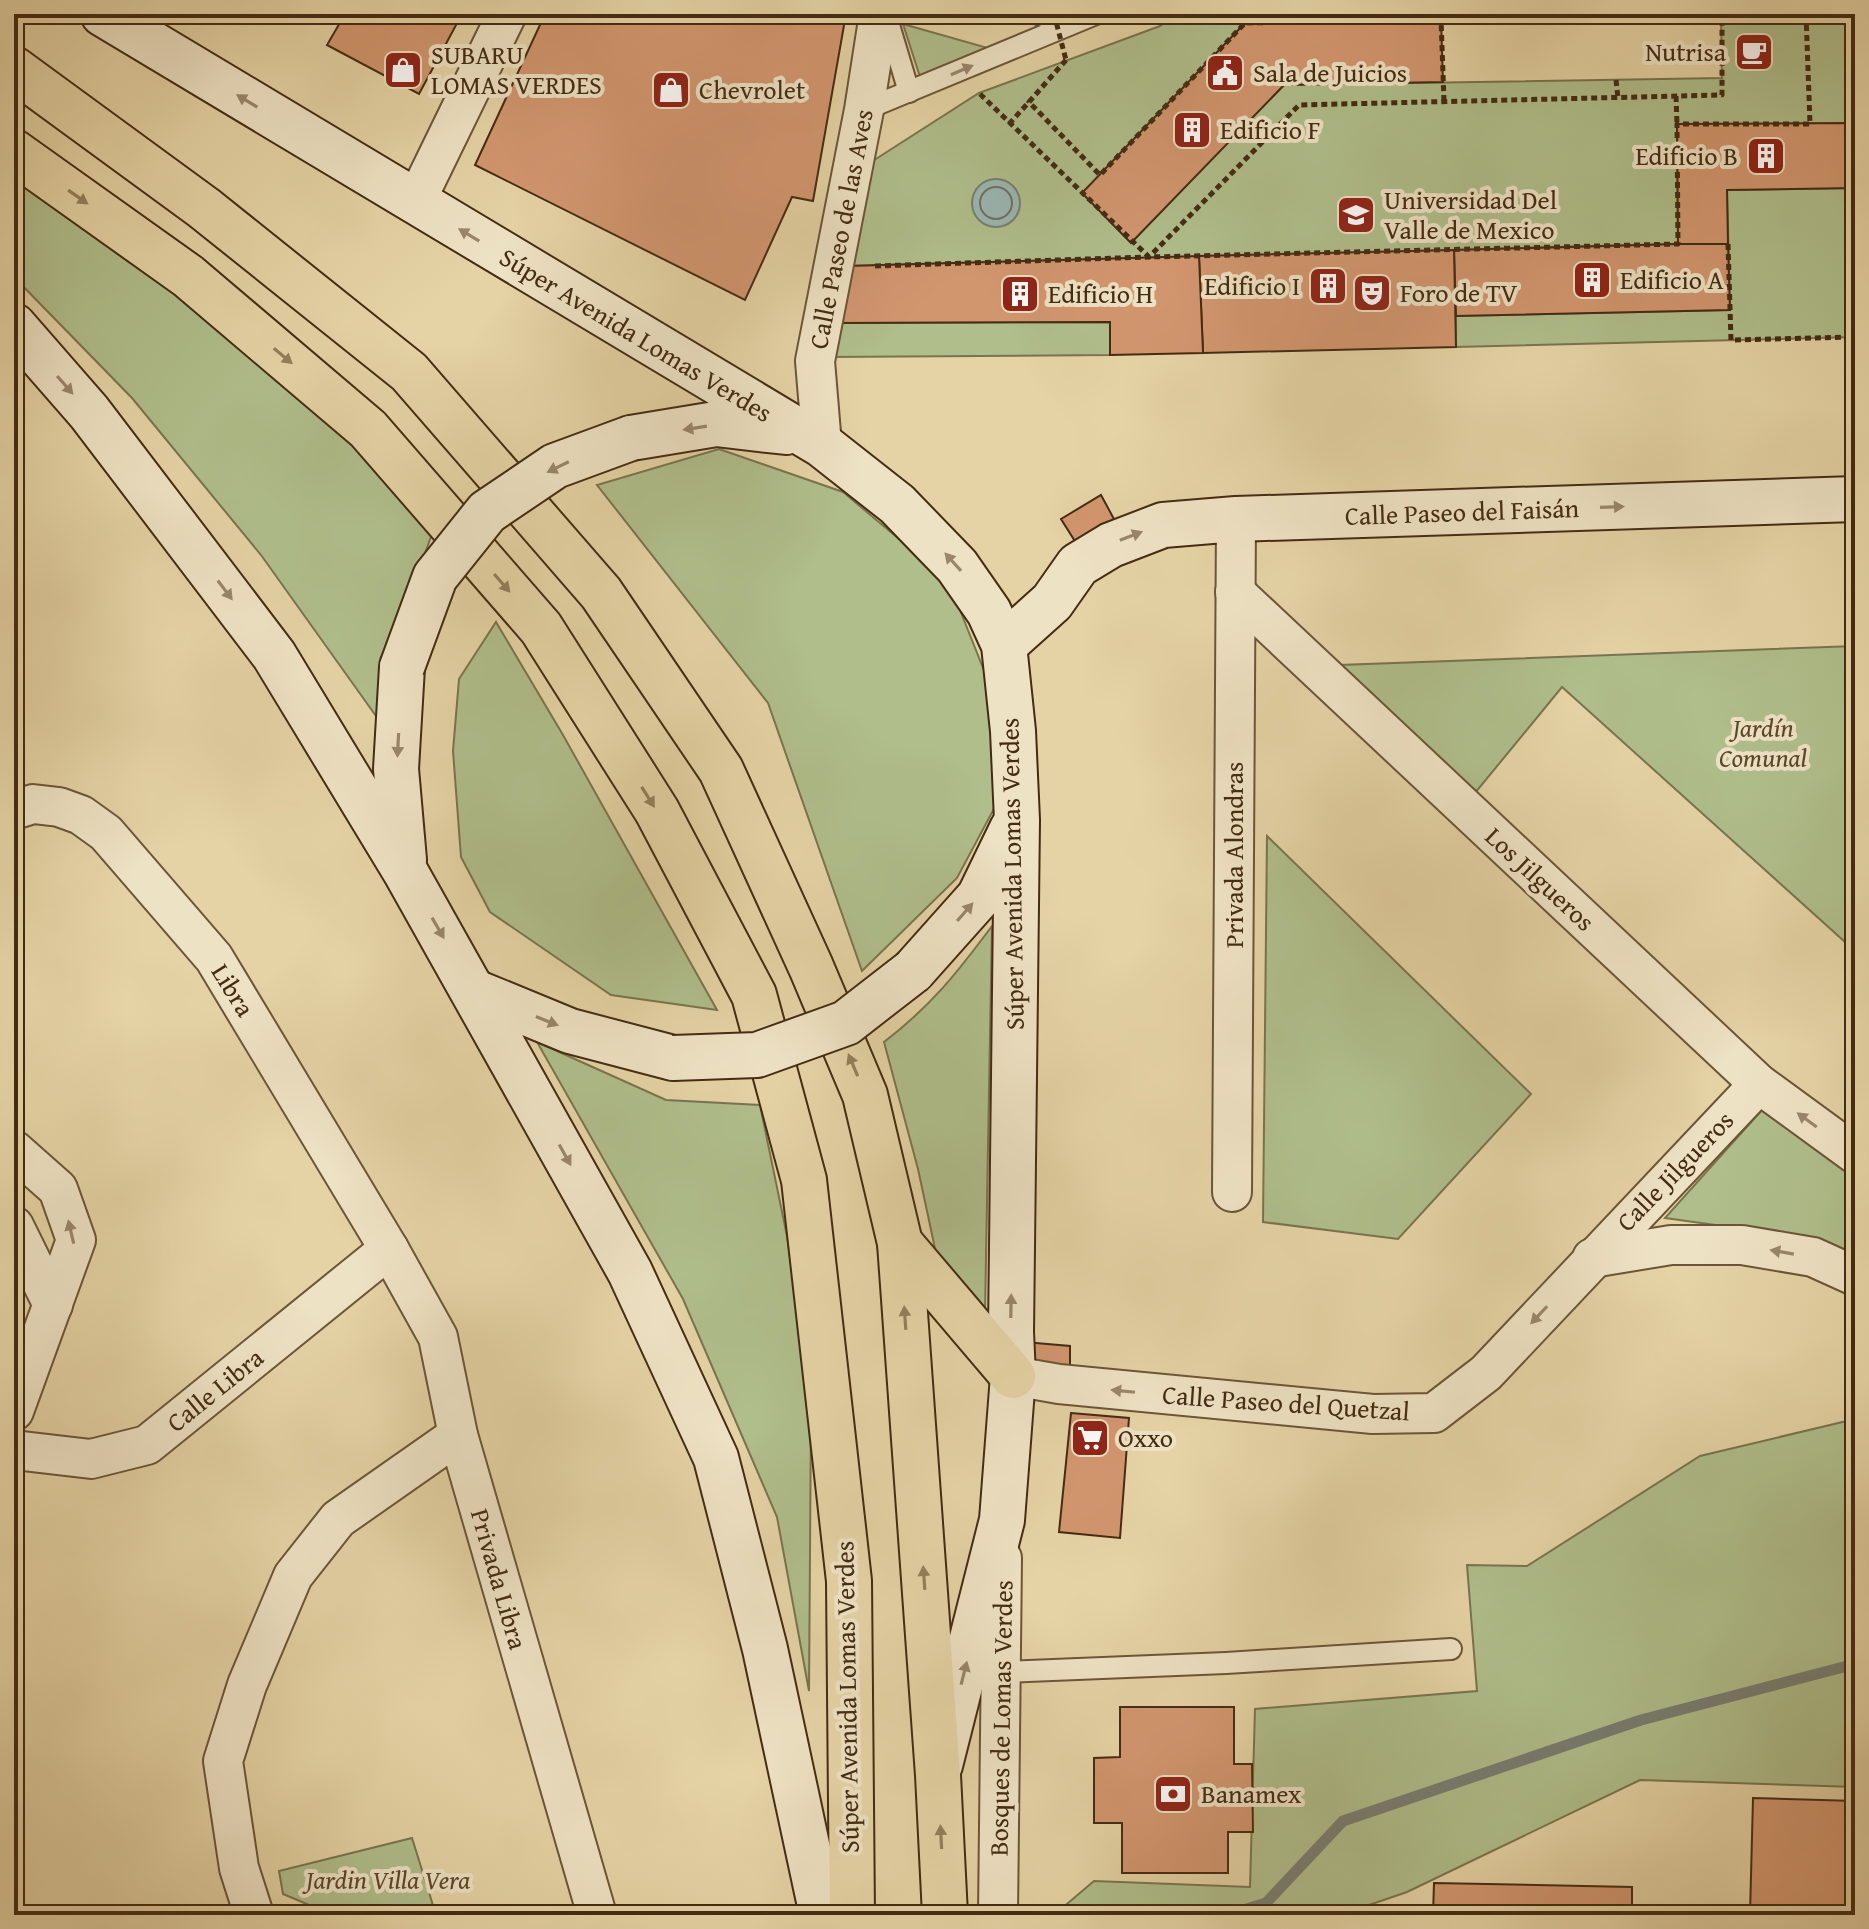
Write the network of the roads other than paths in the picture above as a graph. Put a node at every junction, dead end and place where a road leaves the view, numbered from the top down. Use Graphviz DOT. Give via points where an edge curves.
graph roads {
  1 [pos="103,14"];
  2 [pos="507,14"];
  3 [pos="879,14"];
  4 [pos="886,14"];
  5 [pos="1038,14"];
  6 [pos="1096,14"];
  7 [pos="1061,19"];
  8 [pos="14,69"];
  9 [pos="909,92"];
  10 [pos="864,110"];
  11 [pos="14,152"];
  12 [pos="415,203"];
  13 [pos="14,326"];
  14 [pos="811,439"];
  15 [pos="1855,499"];
  16 [pos="1236,519"];
  17 [pos="1235,592"];
  18 [pos="997,628"];
  19 [pos="14,810"];
  20 [pos="1017,820"];
  21 [pos="405,871"];
  22 [pos="475,992"];
  23 [pos="1759,1084"];
  24 [pos="14,1150"];
  25 [pos="1855,1154"];
  26 [pos="1232,1192"];
  27 [pos="14,1226"];
  28 [pos="900,1243"];
  29 [pos="389,1249"];
  30 [pos="1592,1258"];
  31 [pos="1855,1276"];
  32 [pos="53,1305"];
  33 [pos="1013,1376"];
  34 [pos="14,1411"];
  35 [pos="458,1435"];
  36 [pos="14,1450"];
  37 [pos="1002,1520"];
  38 [pos="1451,1649"];
  39 [pos="1003,1672"];
  40 [pos="938,1775"];
  41 [pos="254,1915"];
  42 [pos="597,1915"];
  43 [pos="822,1915"];
  44 [pos="852,1915"];
  45 [pos="945,1915"];
  46 [pos="998,1915"];
  12 -- 1 [label="main road, Súper Avenida Lomas Verdes, one-way"];
  2 -- 12 [label="street"];
  3 -- 10 [label="street, Calle Paseo de las Aves"];
  4 -- 9 [label="lane"];
  5 -- 7 [label="lane"];
  6 -- 7 [label="lane"];
  9 -- 7 [label="lane, one-way"];
  28 -- 8 [label="main road, Súper Avenida Lomas Verdes, one-way" via="865,1095 721,770 601,593 409,372 204,208"];
  9 -- 10 [label="lane"];
  10 -- 14 [label="street, Calle Paseo de las Aves" via="815,361"];
  11 -- 44 [label="main road, Súper Avenida Lomas Verdes, one-way" via="188,276 368,429 541,628 657,811 754,995 804,1180 849,1581"];
  14 -- 12 [label="main road, Súper Avenida Lomas Verdes, one-way"];
  13 -- 21 [label="main road, Súper Avenida Lomas Verdes, one-way" via="89,412 274,655"];
  18 -- 14 [label="main road, Súper Avenida Lomas Verdes, one-way" via="957,566 897,504"];
  14 -- 21 [label="main road, one-way, bridge" via="716,424 631,438 555,466 487,512 435,577 402,667 396,769"];
  16 -- 15 [label="main road, Calle Paseo del Faisán, one-way"];
  16 -- 17 [label="street, Privada Alondras"];
  18 -- 16 [label="main road, Calle Paseo del Faisán, one-way" via="1052,602 1078,565 1124,538 1163,525"];
  17 -- 23 [label="street, Los Jilgueros"];
  17 -- 26 [label="street, Privada Alondras"];
  18 -- 20 [label="main road, Súper Avenida Lomas Verdes" via="1013,731"];
  19 -- 29 [label="street, Libra" via="33,804 59,807 106,833 214,958"];
  22 -- 20 [label="main road, one-way, bridge" via="570,1031 673,1058 757,1055 846,1023 913,971 979,897"];
  33 -- 20 [label="main road, Súper Avenida Lomas Verdes, one-way"];
  21 -- 22 [label="main road, Súper Avenida Lomas Verdes, one-way"];
  22 -- 43 [label="main road, Súper Avenida Lomas Verdes, one-way" via="630,1272 716,1458 765,1649"];
  25 -- 23 [label="street, Los Jilgueros, one-way"];
  23 -- 30 [label="street, Calle Jilgueros"];
  32 -- 24 [label="street, one-way" via="76,1240 58,1189"];
  27 -- 32 [label="street"];
  28 -- 33 [label="main road"];
  40 -- 28 [label="main road, Súper Avenida Lomas Verdes, one-way"];
  29 -- 35 [label="street, Privada Libra" via="438,1337"];
  29 -- 36 [label="street, Calle Libra" via="147,1445 91,1459"];
  31 -- 30 [label="street, one-way" via="1813,1257 1742,1245 1671,1245"];
  30 -- 33 [label="street, Calle Paseo del Quetzal, one-way" via="1486,1373 1434,1413 1373,1414"];
  32 -- 34 [label="street"];
  33 -- 37 [label="main road, Súper Avenida Lomas Verdes"];
  35 -- 41 [label="street" via="338,1519 293,1576 247,1685 223,1761 239,1868"];
  35 -- 42 [label="street, Privada Libra"];
  37 -- 39 [label="street, Bosques de Lomas Verdes"];
  40 -- 37 [label="main road, Súper Avenida Lomas Verdes, one-way"];
  38 -- 39 [label="lane"];
  39 -- 46 [label="street, Bosques de Lomas Verdes"];
  45 -- 40 [label="main road, Súper Avenida Lomas Verdes, one-way"];
}
